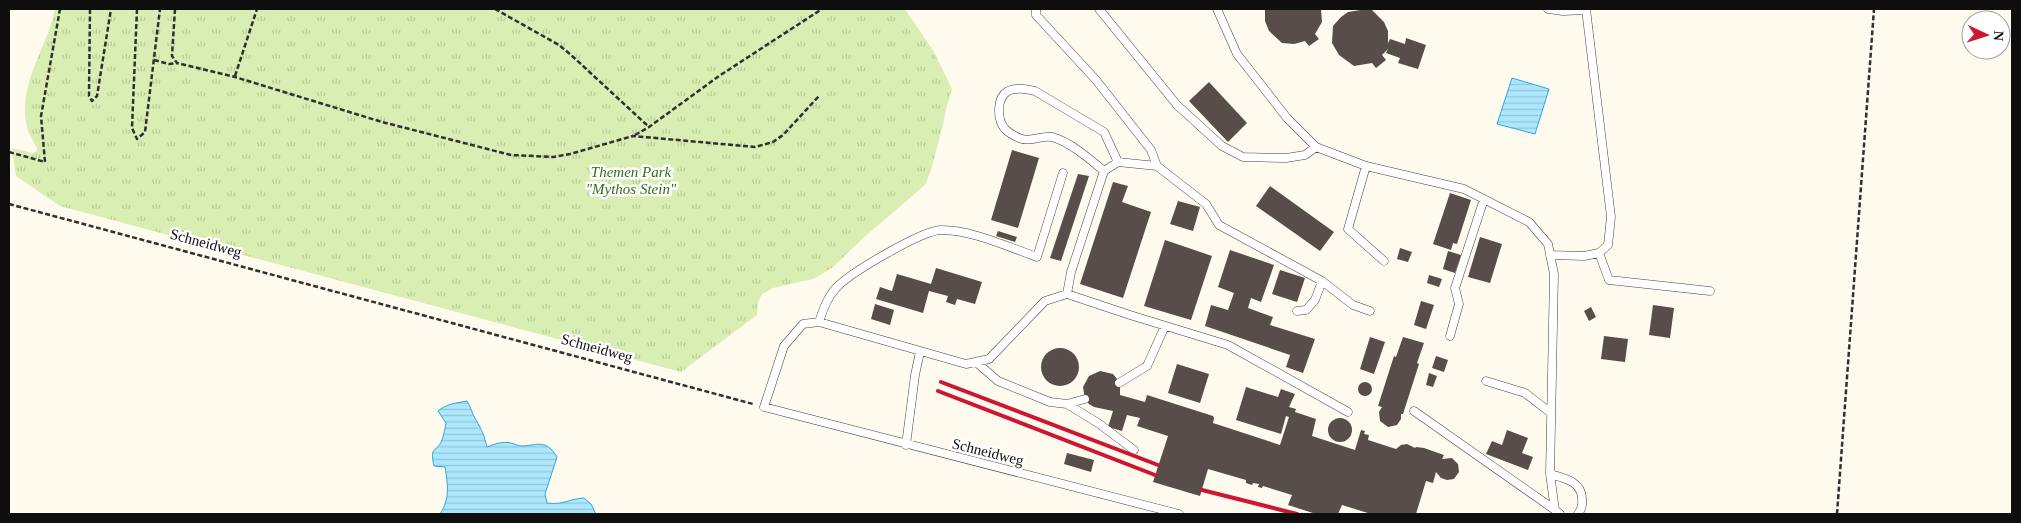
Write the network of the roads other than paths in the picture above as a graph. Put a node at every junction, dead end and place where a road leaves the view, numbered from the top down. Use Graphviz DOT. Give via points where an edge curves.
graph roads {
  1 [pos="1036,9"];
  2 [pos="1098,9"];
  3 [pos="1217,9"];
  4 [pos="1548,9"];
  5 [pos="1586,9"];
  6 [pos="1316,147"];
  7 [pos="1118,162"];
  8 [pos="1157,166"];
  9 [pos="1366,166"];
  10 [pos="1104,171"];
  11 [pos="1063,173"];
  12 [pos="1484,199"];
  13 [pos="1599,253"];
  14 [pos="1550,255"];
  15 [pos="1384,261"];
  16 [pos="1322,280"];
  17 [pos="1710,291"];
  18 [pos="1067,294"];
  19 [pos="1296,310"];
  20 [pos="1370,311"];
  21 [pos="819,322"];
  22 [pos="1165,326"];
  23 [pos="1450,336"];
  24 [pos="920,352"];
  25 [pos="976,362"];
  26 [pos="1486,381"];
  27 [pos="1120,383"];
  28 [pos="1085,399"];
  29 [pos="1067,404"];
  30 [pos="1414,411"];
  31 [pos="1348,412"];
  32 [pos="1551,413"];
  33 [pos="906,445"];
  34 [pos="1134,450"];
  35 [pos="1550,474"];
  36 [pos="1557,512"];
  37 [pos="1179,514"];
  38 [pos="1578,514"];
  1 -- 8 [label="lane" via="1036,15 1096,80 1150,150"];
  2 -- 6 [label="lane" via="1177,105 1222,146 1243,157 1286,158 1305,155"];
  3 -- 6 [label="lane" via="1237,54 1287,118"];
  4 -- 5 [label="lane"];
  5 -- 13 [label="lane" via="1611,217 1608,245"];
  6 -- 9 [label="lane"];
  7 -- 8 [label="lane"];
  7 -- 10 [label="lane"];
  7 -- 10 [label="lane" via="1104,132 1035,91 1022,88 1004,94 999,115 1007,132 1023,140 1052,137 1082,152"];
  8 -- 16 [label="lane" via="1206,204 1219,225"];
  9 -- 12 [label="lane" via="1464,189"];
  9 -- 15 [label="lane" via="1348,229"];
  10 -- 18 [label="lane" via="1071,272"];
  11 -- 21 [label="lane" via="1037,257 962,232 940,230 917,237 836,287"];
  12 -- 14 [label="lane" via="1529,222 1548,244"];
  12 -- 23 [label="lane" via="1455,288 1459,304"];
  13 -- 14 [label="lane"];
  13 -- 17 [label="lane" via="1609,280"];
  14 -- 32 [label="lane" via="1554,274"];
  16 -- 19 [label="lane" via="1315,300 1306,310"];
  16 -- 20 [label="lane" via="1353,305"];
  18 -- 22 [label="lane"];
  18 -- 25 [label="lane" via="1045,301 990,360"];
  21 -- 24 [label="lane"];
  21 -- 33 [label="lane, Schneidweg" via="803,324 784,346 764,407"];
  22 -- 27 [label="lane" via="1147,366"];
  22 -- 31 [label="lane" via="1228,345"];
  24 -- 25 [label="lane" via="966,364"];
  24 -- 33 [label="lane"];
  25 -- 29 [label="lane" via="998,381 1050,402"];
  26 -- 32 [label="lane" via="1525,393"];
  28 -- 29 [label="lane"];
  29 -- 34 [label="lane"];
  30 -- 36 [label="lane"];
  32 -- 35 [label="lane"];
  33 -- 37 [label="lane, Schneidweg"];
  35 -- 36 [label="lane"];
  35 -- 38 [label="lane" via="1569,480 1580,488 1582,498"];
}
